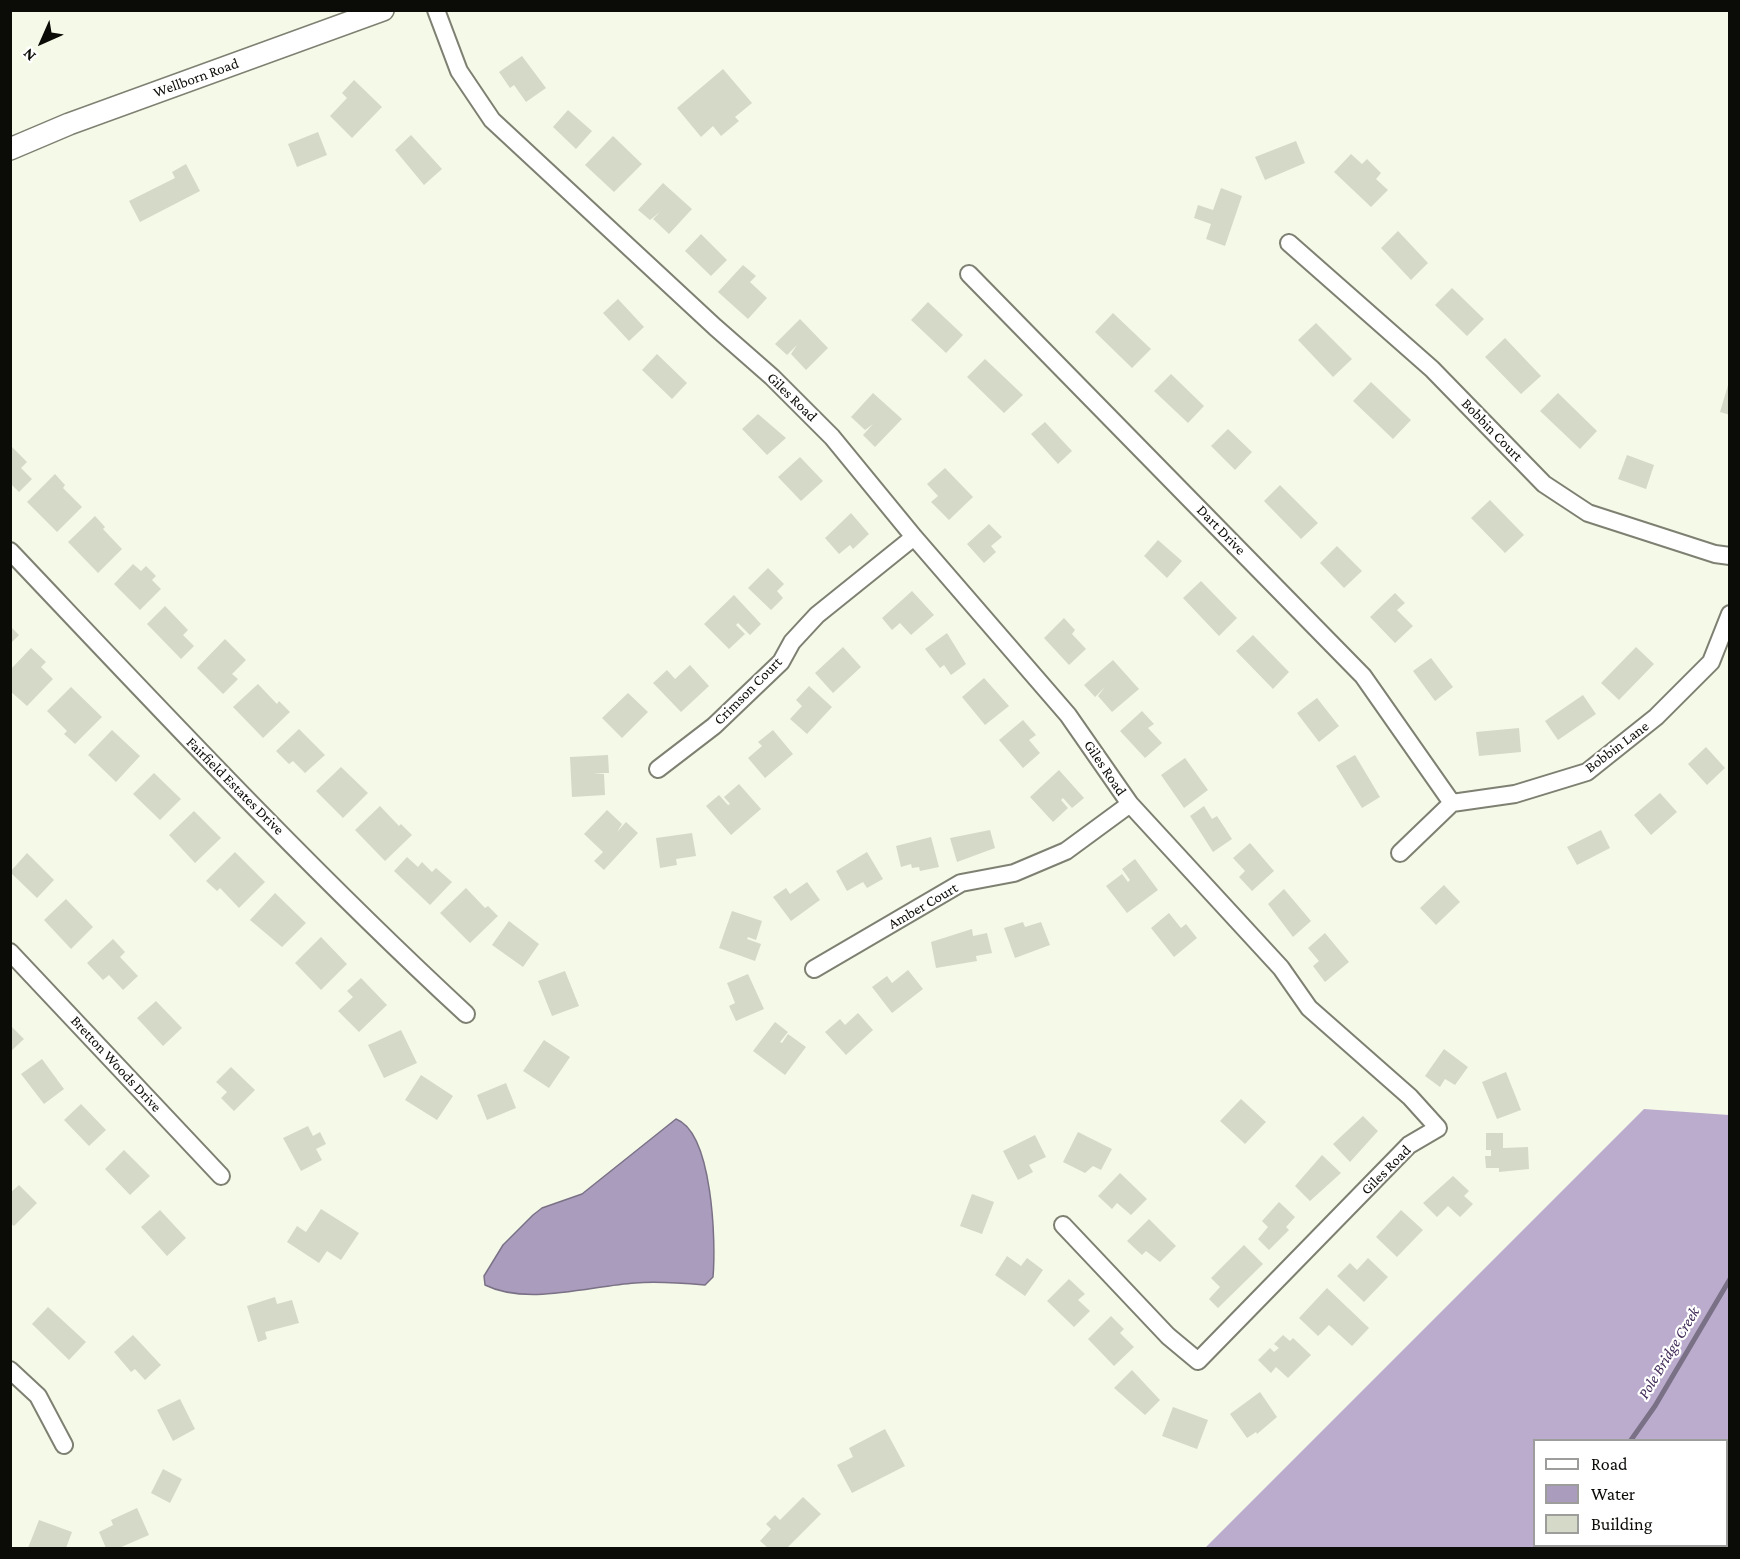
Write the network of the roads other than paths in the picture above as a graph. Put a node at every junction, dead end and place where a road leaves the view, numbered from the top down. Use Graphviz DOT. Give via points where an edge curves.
graph roads {
  1 [pos="383,10"];
  2 [pos="436,10"];
  3 [pos="10,149"];
  4 [pos="1289,243"];
  5 [pos="969,274"];
  6 [pos="914,537"];
  7 [pos="10,551"];
  8 [pos="1730,556"];
  9 [pos="1730,614"];
  10 [pos="658,769"];
  11 [pos="1452,803"];
  12 [pos="1130,804"];
  13 [pos="1400,853"];
  14 [pos="10,951"];
  15 [pos="814,969"];
  16 [pos="466,1014"];
  17 [pos="221,1176"];
  18 [pos="1063,1225"];
  19 [pos="10,1370"];
  20 [pos="64,1445"];
  1 -- 3 [label="street, Wellborn Road"];
  2 -- 6 [label="street, Giles Road" via="459,71 492,120 772,377 832,437"];
  4 -- 8 [label="street, Bobbin Court" via="1432,369 1544,484 1588,513"];
  5 -- 11 [label="street, Dart Drive" via="1363,676"];
  6 -- 10 [label="street, Crimson Court" via="817,615 792,642 781,662 714,726"];
  6 -- 12 [label="street, Giles Road" via="1068,715"];
  7 -- 16 [label="street, Fairfield Estates Drive" via="208,759 412,965"];
  9 -- 11 [label="street, Bobbin Lane" via="1711,662 1656,717 1587,772 1515,794"];
  11 -- 13 [label="street"];
  12 -- 15 [label="street, Amber Court" via="1066,851 1014,873 961,884"];
  12 -- 18 [label="street, Giles Road" via="1281,968 1310,1008 1410,1097 1438,1128 1409,1145 1198,1361 1168,1336"];
  14 -- 17 [label="street, Bretton Woods Drive"];
  19 -- 20 [label="street" via="38,1396"];
}
